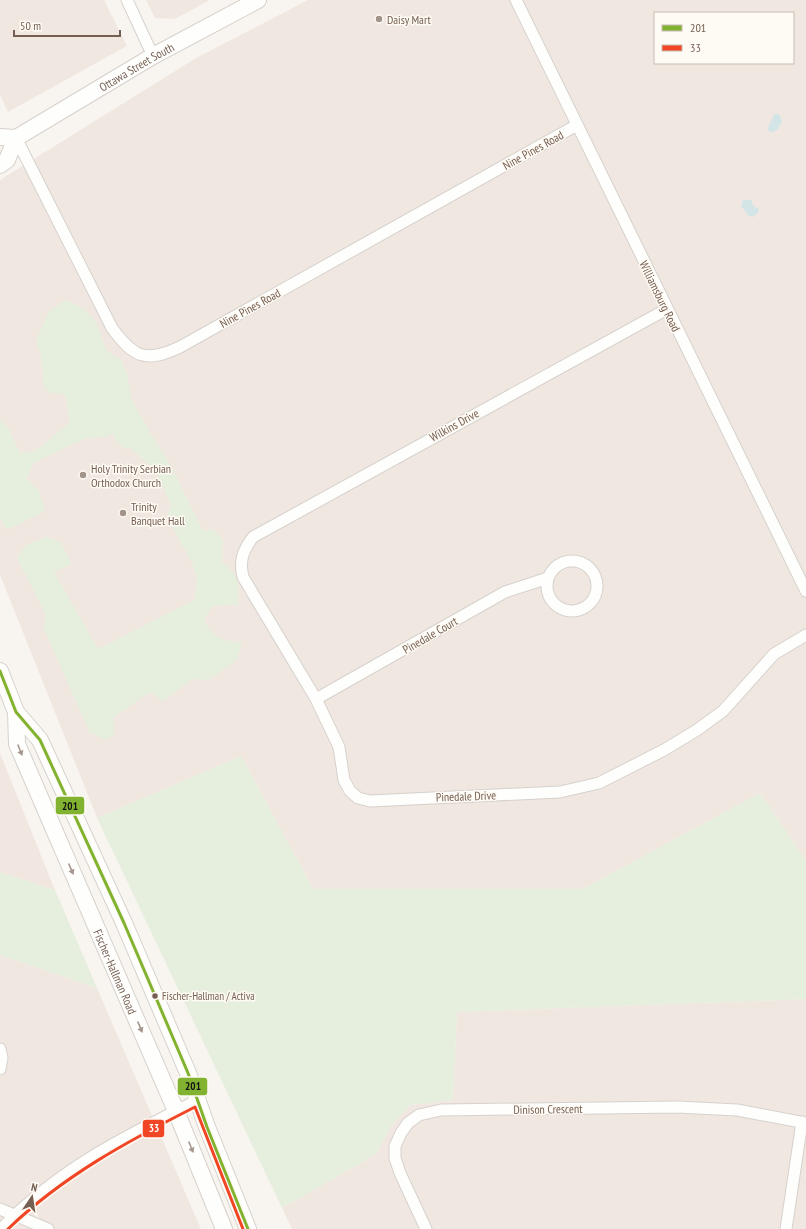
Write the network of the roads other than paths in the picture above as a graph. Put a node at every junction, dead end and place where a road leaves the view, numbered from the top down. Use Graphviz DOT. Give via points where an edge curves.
graph roads {
  1 [pos="127,0"];
  2 [pos="258,0"];
  3 [pos="516,0"];
  4 [pos="153,56"];
  5 [pos="577,126"];
  6 [pos="0,138"];
  7 [pos="16,138"];
  8 [pos="0,165"];
  9 [pos="667,309"];
  10 [pos="245,547"];
  11 [pos="548,578"];
  12 [pos="806,592"];
  13 [pos="806,635"];
  14 [pos="0,671"];
  15 [pos="316,699"];
  16 [pos="16,712"];
  17 [pos="0,1049"];
  18 [pos="0,1069"];
  19 [pos="198,1100"];
  20 [pos="176,1111"];
  21 [pos="804,1122"];
  22 [pos="0,1209"];
  23 [pos="15,1215"];
  24 [pos="1,1229"];
  25 [pos="48,1229"];
  26 [pos="224,1229"];
  27 [pos="248,1229"];
  28 [pos="426,1229"];
  29 [pos="786,1229"];
  1 -- 4 [label="street"];
  2 -- 4 [label="main road, Ottawa Street South"];
  3 -- 5 [label="street, Williamsburg Road"];
  4 -- 7 [label="main road, Ottawa Street South"];
  5 -- 7 [label="street, Nine Pines Road" via="180,347 161,356 149,357 122,342 112,328"];
  5 -- 9 [label="street, Williamsburg Road"];
  6 -- 7 [label="main road"];
  7 -- 8 [label="main road" via="7,160"];
  9 -- 10 [label="street, Wilkins Drive" via="269,527 253,537"];
  9 -- 12 [label="street, Williamsburg Road"];
  10 -- 15 [label="street, Pinedale Drive" via="240,568 243,578"];
  11 -- 11 [label="street, Pinedale Court" via="546,586 549,597 561,609 574,611 584,608 595,594 594,576 589,568 580,563 567,562 556,566"];
  11 -- 15 [label="street, Pinedale Court" via="505,592"];
  13 -- 15 [label="street, Pinedale Drive" via="774,654 723,711 697,730 599,783 560,792 370,801 358,798 350,791 344,780 339,747"];
  14 -- 16 [label="main road, Fischer-Hallman Road"];
  16 -- 19 [label="main road, Fischer-Hallman Road" via="40,740 124,923"];
  16 -- 20 [label="main road, Fischer-Hallman Road, one-way" via="17,744"];
  17 -- 18 [label="street"];
  19 -- 20 [label="street"];
  19 -- 27 [label="main road, Fischer-Hallman Road"];
  20 -- 23 [label="street" via="95,1153 57,1179"];
  20 -- 26 [label="main road, Fischer-Hallman Road, one-way"];
  21 -- 28 [label="street, Dinison Crescent" via="737,1110 677,1107 441,1110 419,1115 408,1123 401,1133 395,1146 395,1158"];
  21 -- 29 [label="street"];
  22 -- 23 [label="street"];
  23 -- 24 [label="street"];
  23 -- 25 [label="street"];
}
